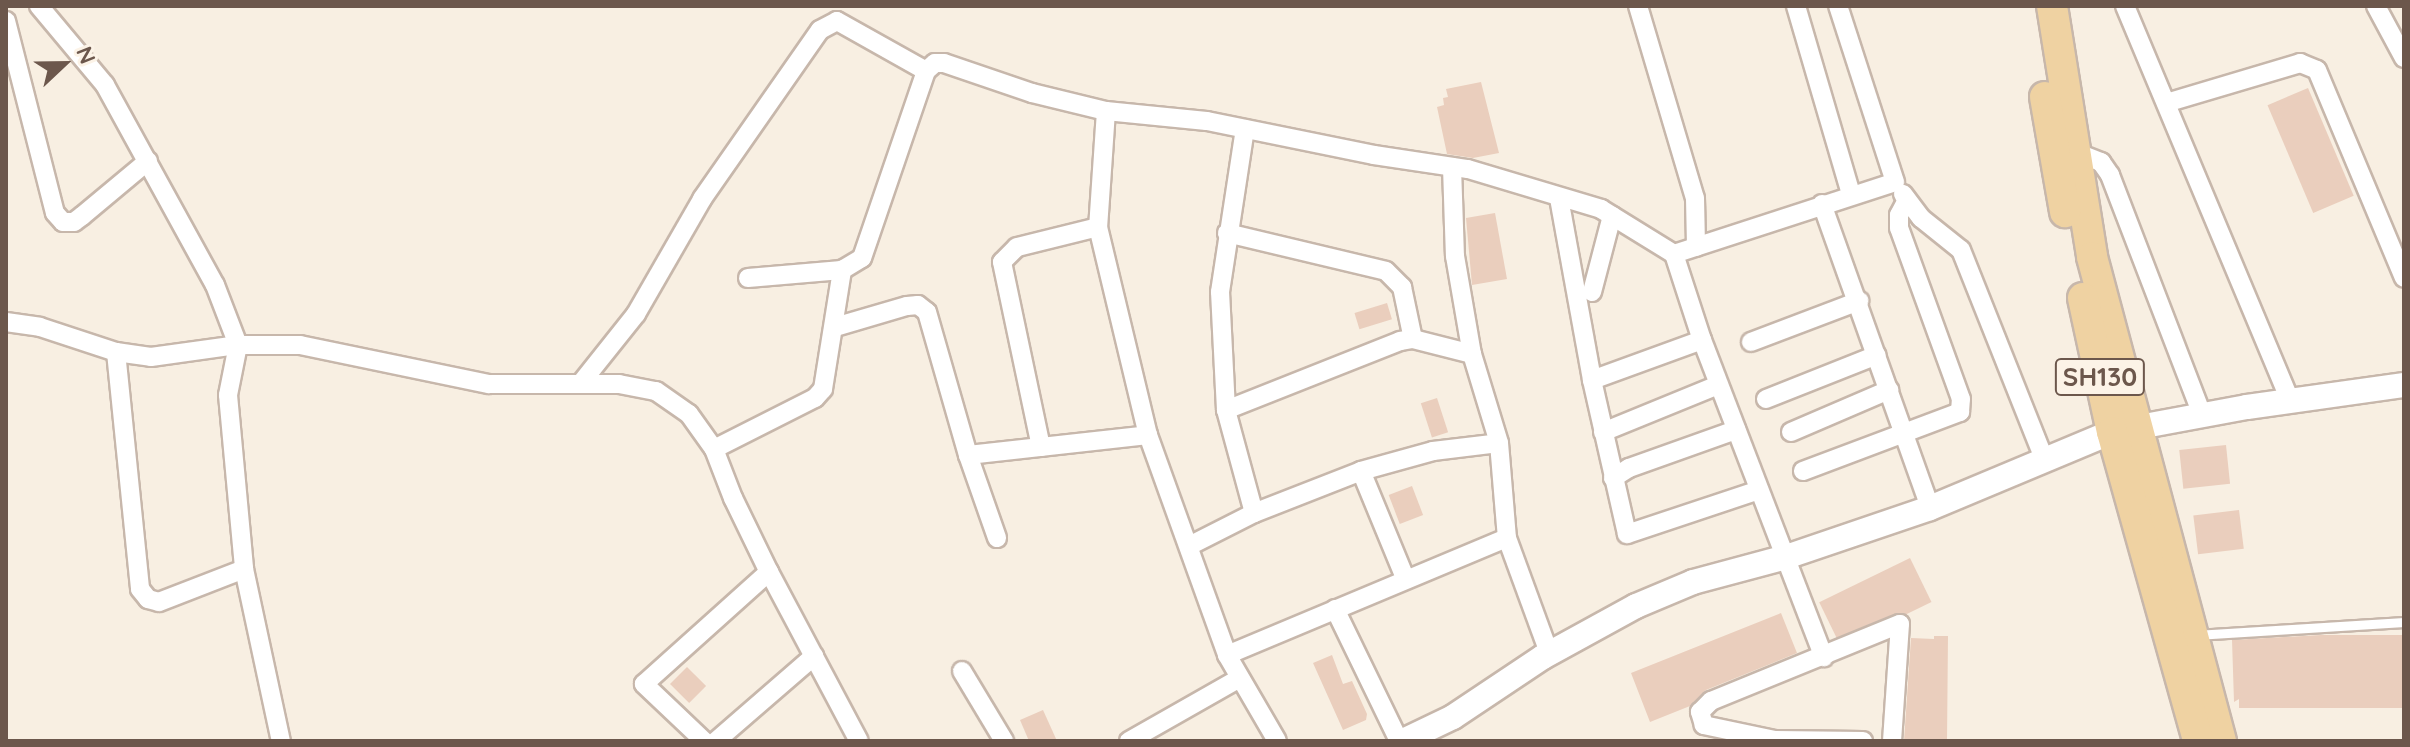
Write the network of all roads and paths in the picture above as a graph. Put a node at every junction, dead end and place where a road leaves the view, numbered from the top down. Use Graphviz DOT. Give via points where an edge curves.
graph roads {
  1 [pos="39,6"];
  2 [pos="1638,6"];
  3 [pos="1796,6"];
  4 [pos="1838,6"];
  5 [pos="2033,6"];
  6 [pos="2052,6"];
  7 [pos="2125,6"];
  8 [pos="2376,6"];
  9 [pos="6,21"];
  10 [pos="2404,58"];
  11 [pos="926,71"];
  12 [pos="2166,103"];
  13 [pos="1106,111"];
  14 [pos="1245,129"];
  15 [pos="2075,152"];
  16 [pos="148,161"];
  17 [pos="1452,167"];
  18 [pos="1895,182"];
  19 [pos="1851,194"];
  20 [pos="1559,198"];
  21 [pos="1907,200"];
  22 [pos="1822,204"];
  23 [pos="1612,216"];
  24 [pos="1098,227"];
  25 [pos="1227,233"];
  26 [pos="1696,247"];
  27 [pos="1674,254"];
  28 [pos="842,270"];
  29 [pos="748,278"];
  30 [pos="2404,278"];
  31 [pos="1592,292"];
  32 [pos="1859,301"];
  33 [pos="6,322"];
  34 [pos="835,327"];
  35 [pos="1413,339"];
  36 [pos="1702,340"];
  37 [pos="1751,342"];
  38 [pos="238,345"];
  39 [pos="116,352"];
  40 [pos="1472,354"];
  41 [pos="1877,355"];
  42 [pos="1592,380"];
  43 [pos="581,383"];
  44 [pos="1718,385"];
  45 [pos="2404,385"];
  46 [pos="1889,390"];
  47 [pos="1766,399"];
  48 [pos="2290,401"];
  49 [pos="1226,410"];
  50 [pos="2203,417"];
  51 [pos="2124,429"];
  52 [pos="1736,430"];
  53 [pos="1603,432"];
  54 [pos="1791,432"];
  55 [pos="1904,432"];
  56 [pos="1148,435"];
  57 [pos="1499,443"];
  58 [pos="1041,447"];
  59 [pos="714,449"];
  60 [pos="968,455"];
  61 [pos="2044,459"];
  62 [pos="1361,471"];
  63 [pos="1803,471"];
  64 [pos="1621,473"];
  65 [pos="1759,490"];
  66 [pos="1930,508"];
  67 [pos="1254,513"];
  68 [pos="997,538"];
  69 [pos="1507,538"];
  70 [pos="1189,546"];
  71 [pos="1786,557"];
  72 [pos="244,569"];
  73 [pos="769,572"];
  74 [pos="1405,578"];
  75 [pos="1335,609"];
  76 [pos="2404,622"];
  77 [pos="2191,635"];
  78 [pos="1549,653"];
  79 [pos="1227,655"];
  80 [pos="814,656"];
  81 [pos="1824,657"];
  82 [pos="962,671"];
  83 [pos="1238,679"];
  84 [pos="281,741"];
  85 [pos="704,741"];
  86 [pos="716,741"];
  87 [pos="859,741"];
  88 [pos="1004,741"];
  89 [pos="1129,741"];
  90 [pos="1277,741"];
  91 [pos="1401,741"];
  92 [pos="1775,741"];
  93 [pos="1863,741"];
  94 [pos="1892,741"];
  95 [pos="2198,741"];
  96 [pos="2221,741"];
  1 -- 16 [label="street" via="105,85"];
  2 -- 26 [label="street" via="1695,198"];
  3 -- 19 [label="street"];
  4 -- 18 [label="street"];
  5 -- 51 [label="main road, SH130" via="2053,154"];
  6 -- 15 [label="main road"];
  7 -- 12 [label="street"];
  8 -- 10 [label="street"];
  9 -- 16 [label="street" via="55,213 63,222 74,222"];
  11 -- 13 [label="street" via="944,63"];
  11 -- 28 [label="street" via="862,258"];
  11 -- 43 [label="street" via="837,21 820,30 702,199 636,314"];
  12 -- 30 [label="street" via="2300,63 2317,70"];
  12 -- 48 [label="street"];
  13 -- 14 [label="street"];
  13 -- 24 [label="street"];
  14 -- 17 [label="street"];
  14 -- 25 [label="street"];
  15 -- 50 [label="street" via="2101,162 2110,175"];
  15 -- 51 [label="main road"];
  16 -- 38 [label="street" via="215,285"];
  17 -- 20 [label="street"];
  17 -- 40 [label="street" via="1455,256"];
  18 -- 19 [label="street"];
  18 -- 21 [label="street"];
  19 -- 22 [label="street"];
  20 -- 23 [label="street"];
  20 -- 42 [label="street"];
  21 -- 55 [label="street" via="1899,228 1962,406 1954,416"];
  21 -- 61 [label="street" via="1961,250"];
  22 -- 26 [label="street"];
  22 -- 32 [label="street"];
  23 -- 27 [label="street"];
  23 -- 31 [label="street"];
  24 -- 56 [label="street"];
  24 -- 58 [label="street" via="1017,247 1002,262"];
  25 -- 35 [label="street" via="1386,271 1402,287"];
  25 -- 49 [label="street" via="1220,292"];
  26 -- 27 [label="street"];
  27 -- 36 [label="street"];
  28 -- 29 [label="street"];
  28 -- 34 [label="street"];
  32 -- 37 [label="street"];
  32 -- 41 [label="street"];
  33 -- 39 [label="street" via="40,327"];
  34 -- 59 [label="street" via="828,378 815,398"];
  34 -- 60 [label="street" via="907,306 918,305 927,312"];
  35 -- 40 [label="street"];
  35 -- 49 [label="street"];
  36 -- 42 [label="street"];
  36 -- 44 [label="street"];
  38 -- 39 [label="street" via="151,357"];
  38 -- 43 [label="street" via="300,345 489,384"];
  38 -- 72 [label="street" via="228,395"];
  39 -- 72 [label="street" via="140,589 159,602"];
  40 -- 57 [label="street"];
  41 -- 46 [label="street"];
  41 -- 47 [label="street"];
  42 -- 53 [label="street"];
  43 -- 59 [label="street" via="656,391 689,414"];
  44 -- 52 [label="street"];
  44 -- 53 [label="street"];
  45 -- 48 [label="street"];
  46 -- 54 [label="street"];
  46 -- 55 [label="street"];
  48 -- 50 [label="street"];
  49 -- 67 [label="street"];
  50 -- 51 [label="street"];
  51 -- 61 [label="street"];
  51 -- 77 [label="main road"];
  51 -- 95 [label="main road, SH130"];
  52 -- 64 [label="street"];
  52 -- 65 [label="street"];
  53 -- 64 [label="street"];
  55 -- 63 [label="street"];
  55 -- 66 [label="street"];
  56 -- 58 [label="street"];
  56 -- 70 [label="street"];
  57 -- 62 [label="street" via="1433,451"];
  57 -- 69 [label="street"];
  58 -- 60 [label="street"];
  59 -- 73 [label="street"];
  60 -- 68 [label="street"];
  61 -- 66 [label="street"];
  62 -- 67 [label="street"];
  62 -- 74 [label="street"];
  64 -- 65 [label="street" via="1627,534"];
  65 -- 71 [label="street"];
  66 -- 71 [label="street"];
  67 -- 70 [label="street"];
  69 -- 74 [label="street"];
  69 -- 78 [label="street"];
  70 -- 79 [label="street"];
  71 -- 78 [label="street" via="1687,584"];
  71 -- 81 [label="street"];
  72 -- 84 [label="street"];
  73 -- 80 [label="street"];
  73 -- 85 [label="street" via="644,684"];
  74 -- 75 [label="street"];
  75 -- 79 [label="street"];
  75 -- 91 [label="street"];
  76 -- 77 [label="lane"];
  77 -- 96 [label="main road"];
  78 -- 91 [label="street" via="1453,717"];
  79 -- 83 [label="street"];
  80 -- 86 [label="street"];
  80 -- 87 [label="street"];
  81 -- 92 [label="street" via="1711,701 1700,712 1704,725"];
  81 -- 94 [label="street" via="1900,624"];
  82 -- 88 [label="street"];
  83 -- 89 [label="street"];
  83 -- 90 [label="street"];
  92 -- 93 [label="street"];
}
